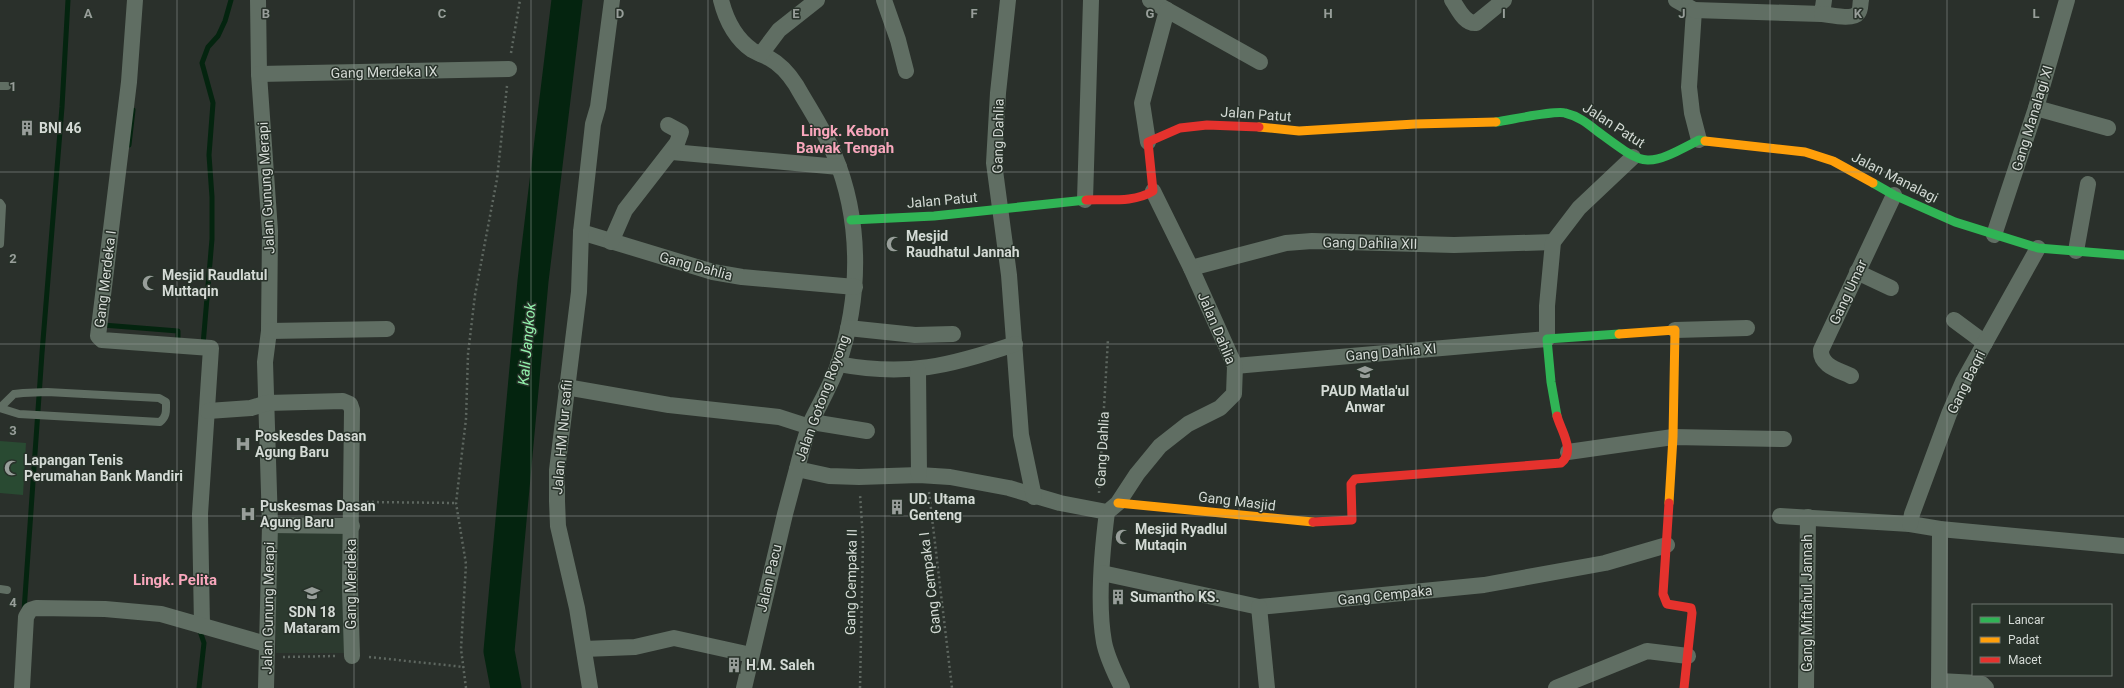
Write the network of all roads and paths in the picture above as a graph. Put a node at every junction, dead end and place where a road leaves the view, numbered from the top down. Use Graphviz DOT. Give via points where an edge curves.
graph roads {
  1 [pos="135,0"];
  2 [pos="258,0"];
  3 [pos="520,0"];
  4 [pos="612,0"];
  5 [pos="721,0"];
  6 [pos="817,0"];
  7 [pos="884,0"];
  8 [pos="1008,0"];
  9 [pos="1091,0"];
  10 [pos="1150,0"];
  11 [pos="1452,0"];
  12 [pos="1504,0"];
  13 [pos="1676,0"];
  14 [pos="1861,0"];
  15 [pos="2067,0"];
  16 [pos="1823,7"];
  17 [pos="1167,10"];
  18 [pos="1694,10"];
  19 [pos="761,54"];
  20 [pos="1260,62"];
  21 [pos="509,69"];
  22 [pos="906,71"];
  23 [pos="260,74"];
  24 [pos="2036,108"];
  25 [pos="668,125"];
  26 [pos="2108,128"];
  27 [pos="1699,140"];
  28 [pos="1148,142"];
  29 [pos="672,152"];
  30 [pos="1633,157"];
  31 [pos="839,167"];
  32 [pos="2088,184"];
  33 [pos="1152,191"];
  34 [pos="1894,195"];
  35 [pos="1085,200"];
  36 [pos="0,203"];
  37 [pos="1001,208"];
  38 [pos="851,220"];
  39 [pos="581,232"];
  40 [pos="1994,235"];
  41 [pos="611,242"];
  42 [pos="1553,242"];
  43 [pos="0,244"];
  44 [pos="2038,248"];
  45 [pos="2076,251"];
  46 [pos="2124,255"];
  47 [pos="1191,268"];
  48 [pos="1857,272"];
  49 [pos="855,287"];
  50 [pos="1891,288"];
  51 [pos="1954,320"];
  52 [pos="848,328"];
  53 [pos="1747,328"];
  54 [pos="387,329"];
  55 [pos="1675,330"];
  56 [pos="269,331"];
  57 [pos="953,334"];
  58 [pos="1108,339"];
  59 [pos="1547,339"];
  60 [pos="1985,343"];
  61 [pos="1015,344"];
  62 [pos="838,364"];
  63 [pos="1235,366"];
  64 [pos="918,370"];
  65 [pos="1851,376"];
  66 [pos="566,387"];
  67 [pos="267,403"];
  68 [pos="0,408"];
  69 [pos="208,411"];
  70 [pos="811,424"];
  71 [pos="867,431"];
  72 [pos="1673,437"];
  73 [pos="1784,439"];
  74 [pos="1568,452"];
  75 [pos="797,469"];
  76 [pos="923,476"];
  77 [pos="859,477"];
  78 [pos="1034,497"];
  79 [pos="351,502"];
  80 [pos="456,503"];
  81 [pos="1108,509"];
  82 [pos="1780,516"];
  83 [pos="1808,517"];
  84 [pos="1910,524"];
  85 [pos="270,525"];
  86 [pos="352,526"];
  87 [pos="1940,529"];
  88 [pos="1667,546"];
  89 [pos="2124,546"];
  90 [pos="1102,573"];
  91 [pos="1260,607"];
  92 [pos="199,625"];
  93 [pos="266,644"];
  94 [pos="584,649"];
  95 [pos="751,655"];
  96 [pos="352,656"];
  97 [pos="1688,656"];
  98 [pos="1939,685"];
  99 [pos="22,688"];
  100 [pos="266,688"];
  101 [pos="466,688"];
  102 [pos="590,688"];
  103 [pos="744,688"];
  104 [pos="860,688"];
  105 [pos="952,688"];
  106 [pos="1122,688"];
  107 [pos="1267,688"];
  108 [pos="1556,688"];
  109 [pos="1684,688"];
  110 [pos="1806,688"];
  111 [pos="1986,688"];
  1 -- 69 [label="street, Gang Merdeka I" via="129,82 98,336 102,340 203,348"];
  2 -- 23 [label="street, Jalan Gunung Merapi"];
  3 -- 21 [label="path"];
  4 -- 39 [label="street" via="598,107 593,124"];
  5 -- 19 [label="street, Jalan Gotong Royong" via="729,24 736,34 754,52"];
  6 -- 19 [label="street" via="779,30"];
  7 -- 22 [label="street"];
  8 -- 37 [label="street, Gang Dahlia" via="995,128 994,163"];
  9 -- 35 [label="street"];
  10 -- 17 [label="street"];
  11 -- 12 [label="street" via="1471,23 1476,23"];
  13 -- 18 [label="street"];
  14 -- 16 [label="street" via="1857,15 1852,16"];
  15 -- 24 [label="street, Gang Manalagi XI"];
  16 -- 18 [label="street"];
  17 -- 20 [label="street"];
  17 -- 28 [label="street" via="1142,103"];
  18 -- 27 [label="street" via="1689,87 1694,125"];
  19 -- 31 [label="street, Jalan Gotong Royong" via="783,68 792,80 823,131"];
  21 -- 23 [label="street, Gang Merdeka IX"];
  21 -- 80 [label="path" via="497,179 475,295 466,419"];
  23 -- 56 [label="street, Jalan Gunung Merapi" via="270,231"];
  24 -- 26 [label="street"];
  24 -- 40 [label="street, Gang Manalagi XI"];
  25 -- 29 [label="street" via="681,132"];
  27 -- 30 [label="street, Jalan Patut" via="1664,158 1647,161"];
  27 -- 34 [label="street, Jalan Manalagi" via="1820,156"];
  28 -- 30 [label="street, Jalan Patut" via="1180,128 1207,125 1239,125 1299,132 1415,124 1497,122 1563,112 1577,116"];
  28 -- 33 [label="street"];
  29 -- 31 [label="street"];
  29 -- 41 [label="street" via="625,210"];
  30 -- 42 [label="street" via="1579,208"];
  31 -- 38 [label="street, Jalan Gotong Royong" via="848,197"];
  32 -- 45 [label="street"];
  33 -- 35 [label="street, Jalan Patut" via="1144,197 1137,198"];
  33 -- 47 [label="street, Jalan Dahlia"];
  34 -- 40 [label="street, Jalan Manalagi" via="1955,222"];
  34 -- 48 [label="street, Gang Umar"];
  35 -- 37 [label="street, Jalan Patut"];
  36 -- 43 [label="lane"];
  37 -- 38 [label="street, Jalan Patut" via="934,216"];
  37 -- 61 [label="street, Gang Dahlia"];
  38 -- 49 [label="street, Jalan Gotong Royong" via="855,246"];
  39 -- 41 [label="street, Gang Dahlia"];
  39 -- 66 [label="street, Jalan HM Nur safii" via="578,299"];
  40 -- 44 [label="street, Jalan Manalagi"];
  41 -- 49 [label="street, Gang Dahlia" via="713,272"];
  42 -- 47 [label="street, Gang Dahlia XII" via="1454,245 1312,241 1286,243"];
  42 -- 59 [label="street" via="1547,306"];
  44 -- 45 [label="street, Jalan Manalagi"];
  44 -- 60 [label="street, Gang Baqri"];
  45 -- 46 [label="street, Jalan Manalagi"];
  47 -- 63 [label="street, Jalan Dahlia"];
  48 -- 50 [label="street"];
  48 -- 65 [label="street, Gang Umar" via="1821,355 1825,364"];
  49 -- 52 [label="street, Jalan Gotong Royong"];
  51 -- 60 [label="street"];
  52 -- 57 [label="street" via="915,335"];
  52 -- 62 [label="street, Jalan Gotong Royong"];
  53 -- 55 [label="street"];
  54 -- 56 [label="street"];
  55 -- 59 [label="street"];
  55 -- 72 [label="street"];
  56 -- 67 [label="street, Jalan Gunung Merapi" via="265,362"];
  58 -- 81 [label="path, Gang Dahlia"];
  59 -- 63 [label="street, Gang Dahlia XI"];
  59 -- 74 [label="street" via="1551,386 1559,426 1565,437"];
  60 -- 84 [label="street, Gang Baqri" via="1949,414"];
  61 -- 64 [label="street" via="968,360"];
  61 -- 78 [label="street, Gang Dahlia" via="1021,436"];
  62 -- 64 [label="street" via="864,369"];
  62 -- 70 [label="street, Jalan Gotong Royong"];
  63 -- 81 [label="street, Jalan Dahlia" via="1234,394 1220,408 1188,424 1160,446"];
  64 -- 76 [label="street"];
  66 -- 70 [label="street" via="669,405 779,417"];
  66 -- 94 [label="street, Jalan HM Nur safii" via="557,470 558,526"];
  67 -- 69 [label="street" via="251,408"];
  67 -- 79 [label="street, Gang Merdeka" via="342,401 350,404"];
  67 -- 85 [label="street, Jalan Gunung Merapi" via="266,447"];
  68 -- 68 [label="lane" via="19,414 160,422 165,418 166,402 159,398 47,392 14,394"];
  69 -- 92 [label="street, Gang Merdeka I" via="200,514"];
  70 -- 71 [label="street"];
  70 -- 75 [label="street, Jalan Gotong Royong"];
  72 -- 73 [label="street"];
  72 -- 74 [label="street"];
  72 -- 88 [label="street"];
  74 -- 81 [label="street, Gang Masjid" via="1561,463 1355,479 1351,484 1352,520 1303,522"];
  75 -- 77 [label="street, Jalan Gotong Royong" via="828,476"];
  75 -- 95 [label="street, Jalan Pacu"];
  76 -- 77 [label="street, Jalan Gotong Royong"];
  76 -- 78 [label="street, Jalan Gotong Royong" via="970,480 1009,488"];
  76 -- 105 [label="path, Gang Cempaka I"];
  77 -- 104 [label="path, Gang Cempaka II" via="863,540"];
  78 -- 81 [label="street, Jalan Gotong Royong"];
  79 -- 80 [label="path"];
  79 -- 86 [label="street, Gang Merdeka"];
  80 -- 101 [label="path" via="466,564 460,649"];
  81 -- 90 [label="street"];
  82 -- 83 [label="street"];
  83 -- 84 [label="street"];
  83 -- 110 [label="street, Gang Miftahul Jannah"];
  84 -- 87 [label="street"];
  85 -- 86 [label="street"];
  85 -- 93 [label="street, Jalan Gunung Merapi"];
  86 -- 96 [label="street, Gang Merdeka"];
  87 -- 89 [label="street"];
  87 -- 98 [label="street"];
  88 -- 91 [label="street, Gang Cempaka" via="1605,563 1484,585"];
  88 -- 97 [label="street" via="1663,594 1667,604 1691,608"];
  90 -- 91 [label="street, Gang Cempaka"];
  90 -- 106 [label="street" via="1104,642"];
  91 -- 107 [label="street"];
  92 -- 93 [label="street"];
  92 -- 99 [label="street" via="161,614 58,607 32,609 26,619"];
  93 -- 100 [label="street, Jalan Gunung Merapi"];
  94 -- 95 [label="street" via="628,648 674,638"];
  94 -- 102 [label="street, Jalan HM Nur safii"];
  95 -- 103 [label="street, Jalan Pacu"];
  97 -- 108 [label="street" via="1647,651"];
  97 -- 109 [label="street"];
  98 -- 111 [label="street" via="1978,683"];
}
